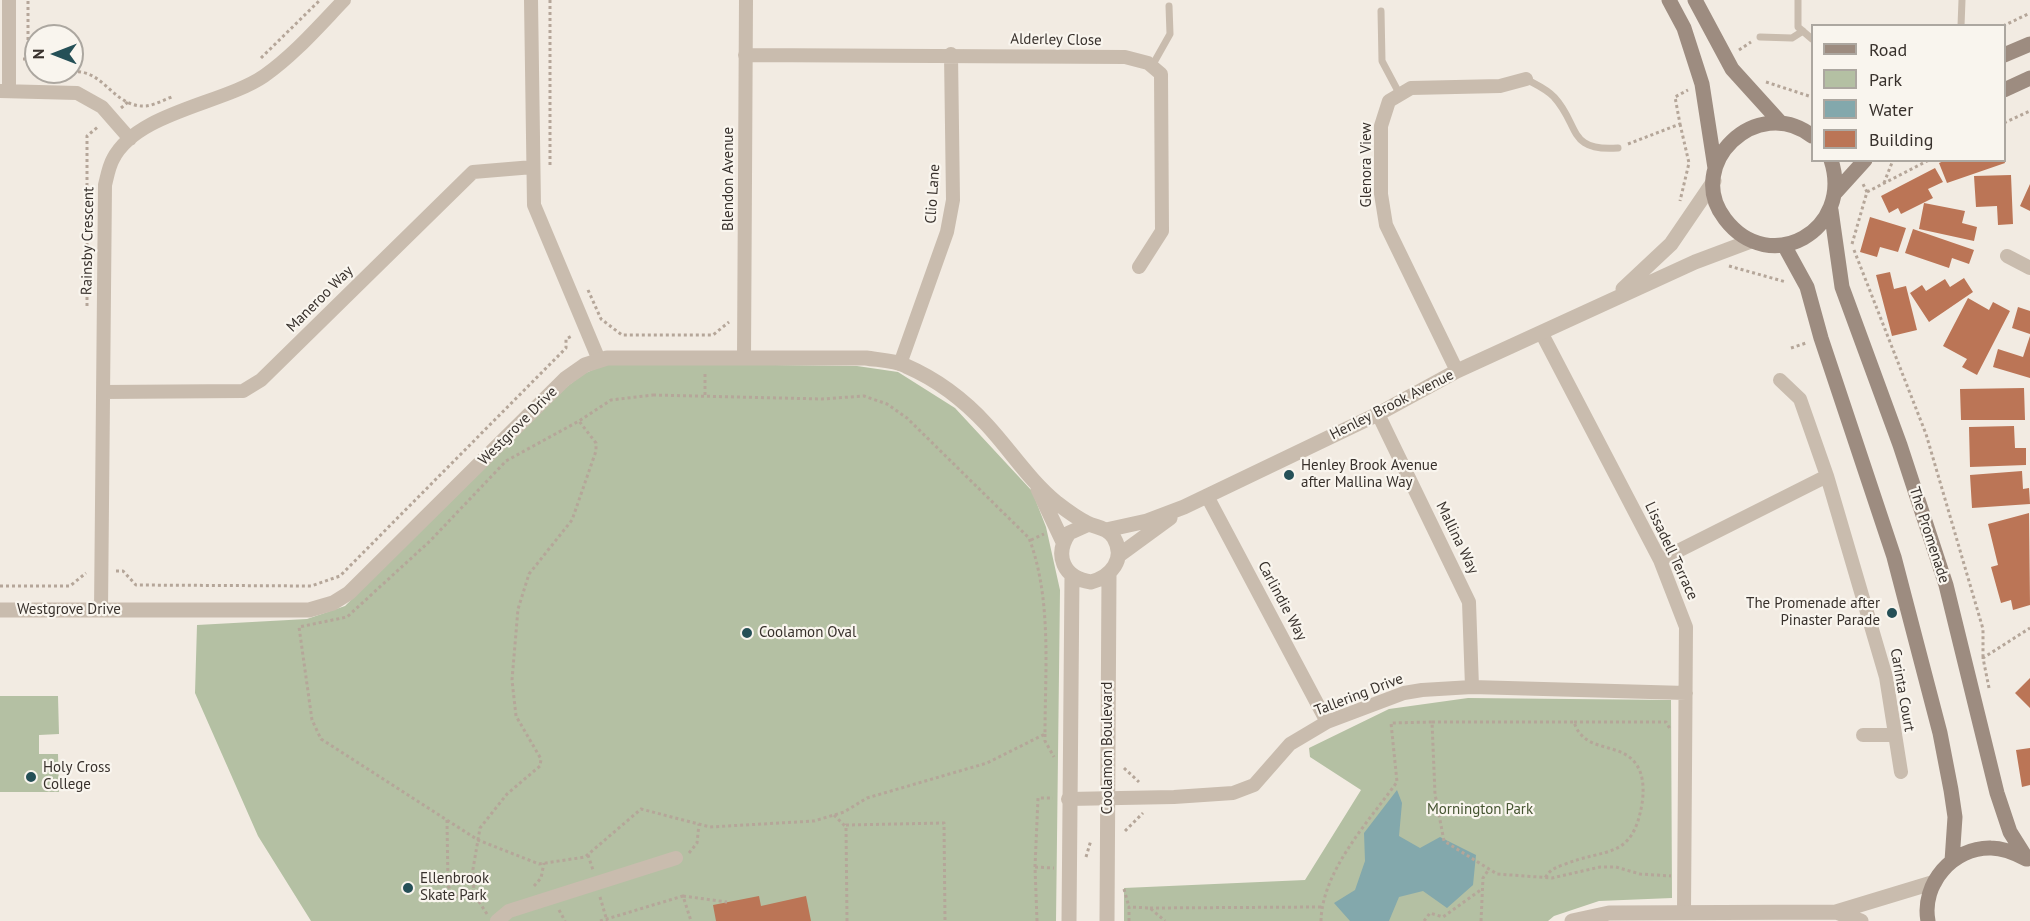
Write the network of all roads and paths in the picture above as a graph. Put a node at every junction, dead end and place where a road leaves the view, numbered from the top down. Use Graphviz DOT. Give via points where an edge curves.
graph roads {
  1 [pos="9,0"];
  2 [pos="320,0"];
  3 [pos="344,0"];
  4 [pos="531,0"];
  5 [pos="550,0"];
  6 [pos="746,0"];
  7 [pos="1669,0"];
  8 [pos="1695,0"];
  9 [pos="1798,0"];
  10 [pos="1962,0"];
  11 [pos="1169,6"];
  12 [pos="1381,10"];
  13 [pos="2030,13"];
  14 [pos="1961,24"];
  15 [pos="2006,24"];
  16 [pos="1803,31"];
  17 [pos="1760,37"];
  18 [pos="1811,38"];
  19 [pos="2030,44"];
  20 [pos="1734,45"];
  21 [pos="1737,51"];
  22 [pos="951,54"];
  23 [pos="2006,54"];
  24 [pos="745,55"];
  25 [pos="257,62"];
  26 [pos="1152,66"];
  27 [pos="1732,69"];
  28 [pos="84,71"];
  29 [pos="2030,78"];
  30 [pos="1526,79"];
  31 [pos="1762,81"];
  32 [pos="1702,84"];
  33 [pos="2006,89"];
  34 [pos="5,91"];
  35 [pos="1399,93"];
  36 [pos="180,94"];
  37 [pos="1811,97"];
  38 [pos="128,102"];
  39 [pos="2030,111"];
  40 [pos="111,117"];
  41 [pos="1780,122"];
  42 [pos="2006,122"];
  43 [pos="1810,132"];
  44 [pos="130,139"];
  45 [pos="1618,148"];
  46 [pos="1832,162"];
  47 [pos="1863,162"];
  48 [pos="1892,162"];
  49 [pos="1925,162"];
  50 [pos="533,167"];
  51 [pos="550,174"];
  52 [pos="1714,176"];
  53 [pos="1884,183"];
  54 [pos="1836,192"];
  55 [pos="1831,210"];
  56 [pos="1751,241"];
  57 [pos="1784,245"];
  58 [pos="2007,256"];
  59 [pos="1140,267"];
  60 [pos="2030,268"];
  61 [pos="587,289"];
  62 [pos="1601,305"];
  63 [pos="87,313"];
  64 [pos="731,321"];
  65 [pos="605,322"];
  66 [pos="586,330"];
  67 [pos="1542,334"];
  68 [pos="744,358"];
  69 [pos="599,360"];
  70 [pos="900,364"];
  71 [pos="1457,371"];
  72 [pos="1780,380"];
  73 [pos="103,392"];
  74 [pos="1378,414"];
  75 [pos="579,421"];
  76 [pos="1827,476"];
  77 [pos="1035,484"];
  78 [pos="1207,496"];
  79 [pos="1184,507"];
  80 [pos="1089,524"];
  81 [pos="1106,530"];
  82 [pos="1063,542"];
  83 [pos="1118,556"];
  84 [pos="1660,560"];
  85 [pos="101,572"];
  86 [pos="1109,574"];
  87 [pos="1072,576"];
  88 [pos="0,586"];
  89 [pos="0,610"];
  90 [pos="101,610"];
  91 [pos="2030,628"];
  92 [pos="1983,658"];
  93 [pos="1472,687"];
  94 [pos="1686,693"];
  95 [pos="1990,693"];
  96 [pos="1327,722"];
  97 [pos="1432,722"];
  98 [pos="1574,722"];
  99 [pos="1671,730"];
  100 [pos="1863,735"];
  101 [pos="1893,735"];
  102 [pos="1123,757"];
  103 [pos="1901,772"];
  104 [pos="1061,798"];
  105 [pos="1108,798"];
  106 [pos="1144,798"];
  107 [pos="834,815"];
  108 [pos="447,820"];
  109 [pos="699,824"];
  110 [pos="846,827"];
  111 [pos="478,840"];
  112 [pos="1091,840"];
  113 [pos="1068,841"];
  114 [pos="1107,841"];
  115 [pos="676,858"];
  116 [pos="2029,860"];
  117 [pos="1952,861"];
  118 [pos="1085,865"];
  119 [pos="1035,867"];
  120 [pos="1054,868"];
  121 [pos="1490,869"];
  122 [pos="1678,870"];
  123 [pos="1665,877"];
  124 [pos="1545,878"];
  125 [pos="1124,881"];
  126 [pos="1935,882"];
  127 [pos="1482,889"];
  128 [pos="683,896"];
  129 [pos="476,898"];
  130 [pos="728,902"];
  131 [pos="1321,907"];
  132 [pos="1129,908"];
  133 [pos="1150,908"];
  134 [pos="1684,911"];
  135 [pos="1836,912"];
  136 [pos="493,918"];
  137 [pos="600,921"];
  138 [pos="691,921"];
  139 [pos="847,921"];
  140 [pos="945,921"];
  141 [pos="1037,921"];
  142 [pos="1069,921"];
  143 [pos="1107,921"];
  144 [pos="1129,921"];
  145 [pos="1165,921"];
  146 [pos="1321,921"];
  147 [pos="1424,921"];
  148 [pos="1481,921"];
  149 [pos="1572,921"];
  150 [pos="1861,921"];
  151 [pos="1928,921"];
  1 -- 34 [label="street"];
  2 -- 25 [label="path"];
  3 -- 44 [label="street, Rainsby Crescent" via="297,49 263,76 238,90 164,117"];
  4 -- 50 [label="street"];
  5 -- 51 [label="path"];
  6 -- 24 [label="street, Blendon Avenue"];
  7 -- 32 [label="main road" via="1684,28"];
  8 -- 27 [label="main road"];
  9 -- 16 [label="lane" via="1798,27"];
  10 -- 14 [label="lane"];
  11 -- 26 [label="lane" via="1170,34"];
  12 -- 35 [label="lane" via="1382,62"];
  13 -- 15 [label="path"];
  16 -- 17 [label="lane" via="1792,38"];
  16 -- 18 [label="lane"];
  17 -- 21 [label="path"];
  19 -- 23 [label="main road"];
  20 -- 21 [label="path"];
  21 -- 27 [label="path" via="1742,61"];
  22 -- 24 [label="street, Alderley Close"];
  22 -- 26 [label="street, Alderley Close" via="1125,57"];
  22 -- 70 [label="street, Clio Lane" via="952,200 947,232"];
  24 -- 68 [label="street, Blendon Avenue"];
  26 -- 59 [label="street" via="1161,74 1162,231"];
  27 -- 41 [label="main road"];
  28 -- 38 [label="path"];
  29 -- 33 [label="main road"];
  30 -- 35 [label="street" via="1500,86 1411,88"];
  30 -- 45 [label="lane" via="1554,96 1586,145 1595,149"];
  31 -- 37 [label="path"];
  32 -- 45 [label="path" via="1675,97 1680,124"];
  32 -- 52 [label="main road"];
  34 -- 40 [label="street" via="77,93"];
  35 -- 71 [label="street, Glenora View" via="1389,101 1381,126 1381,194 1386,225"];
  36 -- 38 [label="path" via="146,106"];
  38 -- 40 [label="path"];
  39 -- 42 [label="path"];
  40 -- 44 [label="street"];
  40 -- 63 [label="path" via="87,136"];
  41 -- 43 [label="main road"];
  41 -- 52 [label="main road" via="1746,130 1732,140 1721,154"];
  44 -- 73 [label="street, Rainsby Crescent" via="113,158 105,185"];
  46 -- 54 [label="main road"];
  47 -- 54 [label="main road"];
  48 -- 53 [label="path"];
  49 -- 53 [label="path"];
  50 -- 66 [label="street" via="534,205"];
  50 -- 73 [label="street, Maneroo Way" via="473,172 261,380 243,391"];
  52 -- 56 [label="main road" via="1716,200 1723,217"];
  52 -- 62 [label="street, Henley Brook Avenue" via="1671,244 1634,282"];
  53 -- 92 [label="path" via="1867,192 1852,246 1926,434 1983,629"];
  54 -- 55 [label="main road"];
  55 -- 57 [label="main road" via="1819,227 1803,239"];
  55 -- 116 [label="main road, The Promenade" via="1842,287 1946,585 1997,793 2010,832"];
  56 -- 57 [label="main road"];
  56 -- 62 [label="street, Henley Brook Avenue"];
  57 -- 117 [label="main road" via="1807,287 1894,557 1951,790 1955,818"];
  58 -- 60 [label="street"];
  61 -- 65 [label="path"];
  62 -- 67 [label="street, Henley Brook Avenue"];
  64 -- 65 [label="path" via="713,335 622,335"];
  65 -- 66 [label="path"];
  66 -- 69 [label="street"];
  66 -- 85 [label="path" via="566,339 566,348 340,576 311,586 136,585 123,571"];
  67 -- 71 [label="street, Henley Brook Avenue"];
  67 -- 84 [label="street, Lissadell Terrace"];
  68 -- 69 [label="street, Westgrove Drive"];
  68 -- 70 [label="street, Westgrove Drive" via="866,358"];
  69 -- 90 [label="street, Westgrove Drive" via="565,379 349,593 333,603 309,610"];
  70 -- 77 [label="street, Westgrove Drive" via="950,391 986,424"];
  71 -- 74 [label="street, Henley Brook Avenue"];
  72 -- 76 [label="street, Carinta Court" via="1800,399"];
  73 -- 85 [label="street, Rainsby Crescent"];
  74 -- 78 [label="street, Henley Brook Avenue"];
  74 -- 93 [label="street, Mallina Way" via="1468,602"];
  75 -- 107 [label="path" via="611,400 653,394 822,399 864,396 887,404 907,418 1029,538 1043,595 1045,734 987,763 867,798"];
  75 -- 108 [label="path" via="506,460 430,541 347,617 299,627 312,720 321,739"];
  75 -- 111 [label="path" via="596,443 596,451 572,520 529,574 513,642 516,716 541,759 540,766 507,794 480,828"];
  76 -- 84 [label="street"];
  76 -- 101 [label="street, Carinta Court" via="1886,677"];
  77 -- 80 [label="street, Westgrove Drive"];
  77 -- 82 [label="street, Westgrove Drive"];
  78 -- 79 [label="street, Henley Brook Avenue"];
  78 -- 96 [label="street, Carlindie Way"];
  79 -- 81 [label="street, Henley Brook Avenue"];
  79 -- 83 [label="street, Henley Brook Avenue"];
  80 -- 81 [label="street"];
  80 -- 82 [label="street" via="1078,527"];
  81 -- 83 [label="street" via="1113,537"];
  82 -- 87 [label="street" via="1062,560"];
  83 -- 86 [label="street"];
  84 -- 94 [label="street, Lissadell Terrace" via="1686,627"];
  85 -- 88 [label="path" via="87,572 70,586"];
  85 -- 90 [label="street, Rainsby Crescent"];
  86 -- 87 [label="street" via="1091,582"];
  86 -- 105 [label="street, Coolamon Boulevard"];
  87 -- 104 [label="street"];
  89 -- 90 [label="street, Westgrove Drive"];
  91 -- 92 [label="path"];
  92 -- 95 [label="path"];
  93 -- 94 [label="street, Tallering Drive"];
  93 -- 96 [label="street, Tallering Drive" via="1404,693"];
  94 -- 122 [label="street, Lissadell Terrace"];
  96 -- 106 [label="street, Tallering Drive" via="1290,744 1254,785 1233,793"];
  97 -- 98 [label="path"];
  97 -- 121 [label="path" via="1435,794 1444,842"];
  97 -- 131 [label="path" via="1391,723 1397,782 1331,878"];
  98 -- 99 [label="path" via="1666,722"];
  98 -- 124 [label="path" via="1584,738 1624,754 1636,764 1643,781 1640,814 1627,843 1550,870"];
  100 -- 101 [label="street"];
  101 -- 103 [label="street, Carinta Court"];
  102 -- 106 [label="path" via="1123,768 1144,788"];
  104 -- 105 [label="street, Tallering Drive"];
  104 -- 113 [label="street"];
  104 -- 119 [label="path" via="1038,798"];
  105 -- 106 [label="street, Tallering Drive"];
  105 -- 114 [label="street, Coolamon Boulevard"];
  106 -- 114 [label="path" via="1145,811 1125,830 1125,841"];
  107 -- 109 [label="path" via="813,821 710,827"];
  107 -- 110 [label="path"];
  108 -- 111 [label="path"];
  108 -- 129 [label="path" via="448,886 455,896"];
  109 -- 111 [label="path" via="641,809 585,857 539,864"];
  109 -- 115 [label="path" via="695,847"];
  110 -- 139 [label="path"];
  110 -- 140 [label="path" via="944,823"];
  111 -- 129 [label="path" via="473,868"];
  112 -- 113 [label="path"];
  112 -- 114 [label="path"];
  112 -- 118 [label="path"];
  113 -- 142 [label="street"];
  114 -- 143 [label="street, Coolamon Boulevard"];
  115 -- 136 [label="street"];
  116 -- 117 [label="main road" via="2009,850 1989,848"];
  117 -- 126 [label="main road"];
  119 -- 120 [label="path"];
  119 -- 141 [label="path"];
  121 -- 124 [label="path" via="1497,874"];
  121 -- 127 [label="path" via="1483,878"];
  122 -- 123 [label="path"];
  122 -- 123 [label="path"];
  122 -- 134 [label="street, Lissadell Terrace"];
  123 -- 124 [label="path" via="1600,867"];
  125 -- 132 [label="path"];
  126 -- 135 [label="street"];
  126 -- 151 [label="main road" via="1929,898"];
  127 -- 147 [label="path" via="1443,917 1430,913"];
  127 -- 148 [label="path"];
  128 -- 130 [label="path"];
  128 -- 137 [label="path"];
  128 -- 138 [label="path"];
  129 -- 136 [label="path"];
  131 -- 133 [label="path"];
  131 -- 146 [label="path"];
  132 -- 133 [label="path"];
  132 -- 144 [label="path"];
  133 -- 145 [label="path"];
  134 -- 135 [label="street"];
  134 -- 149 [label="street" via="1609,913"];
  135 -- 150 [label="street"];
}
